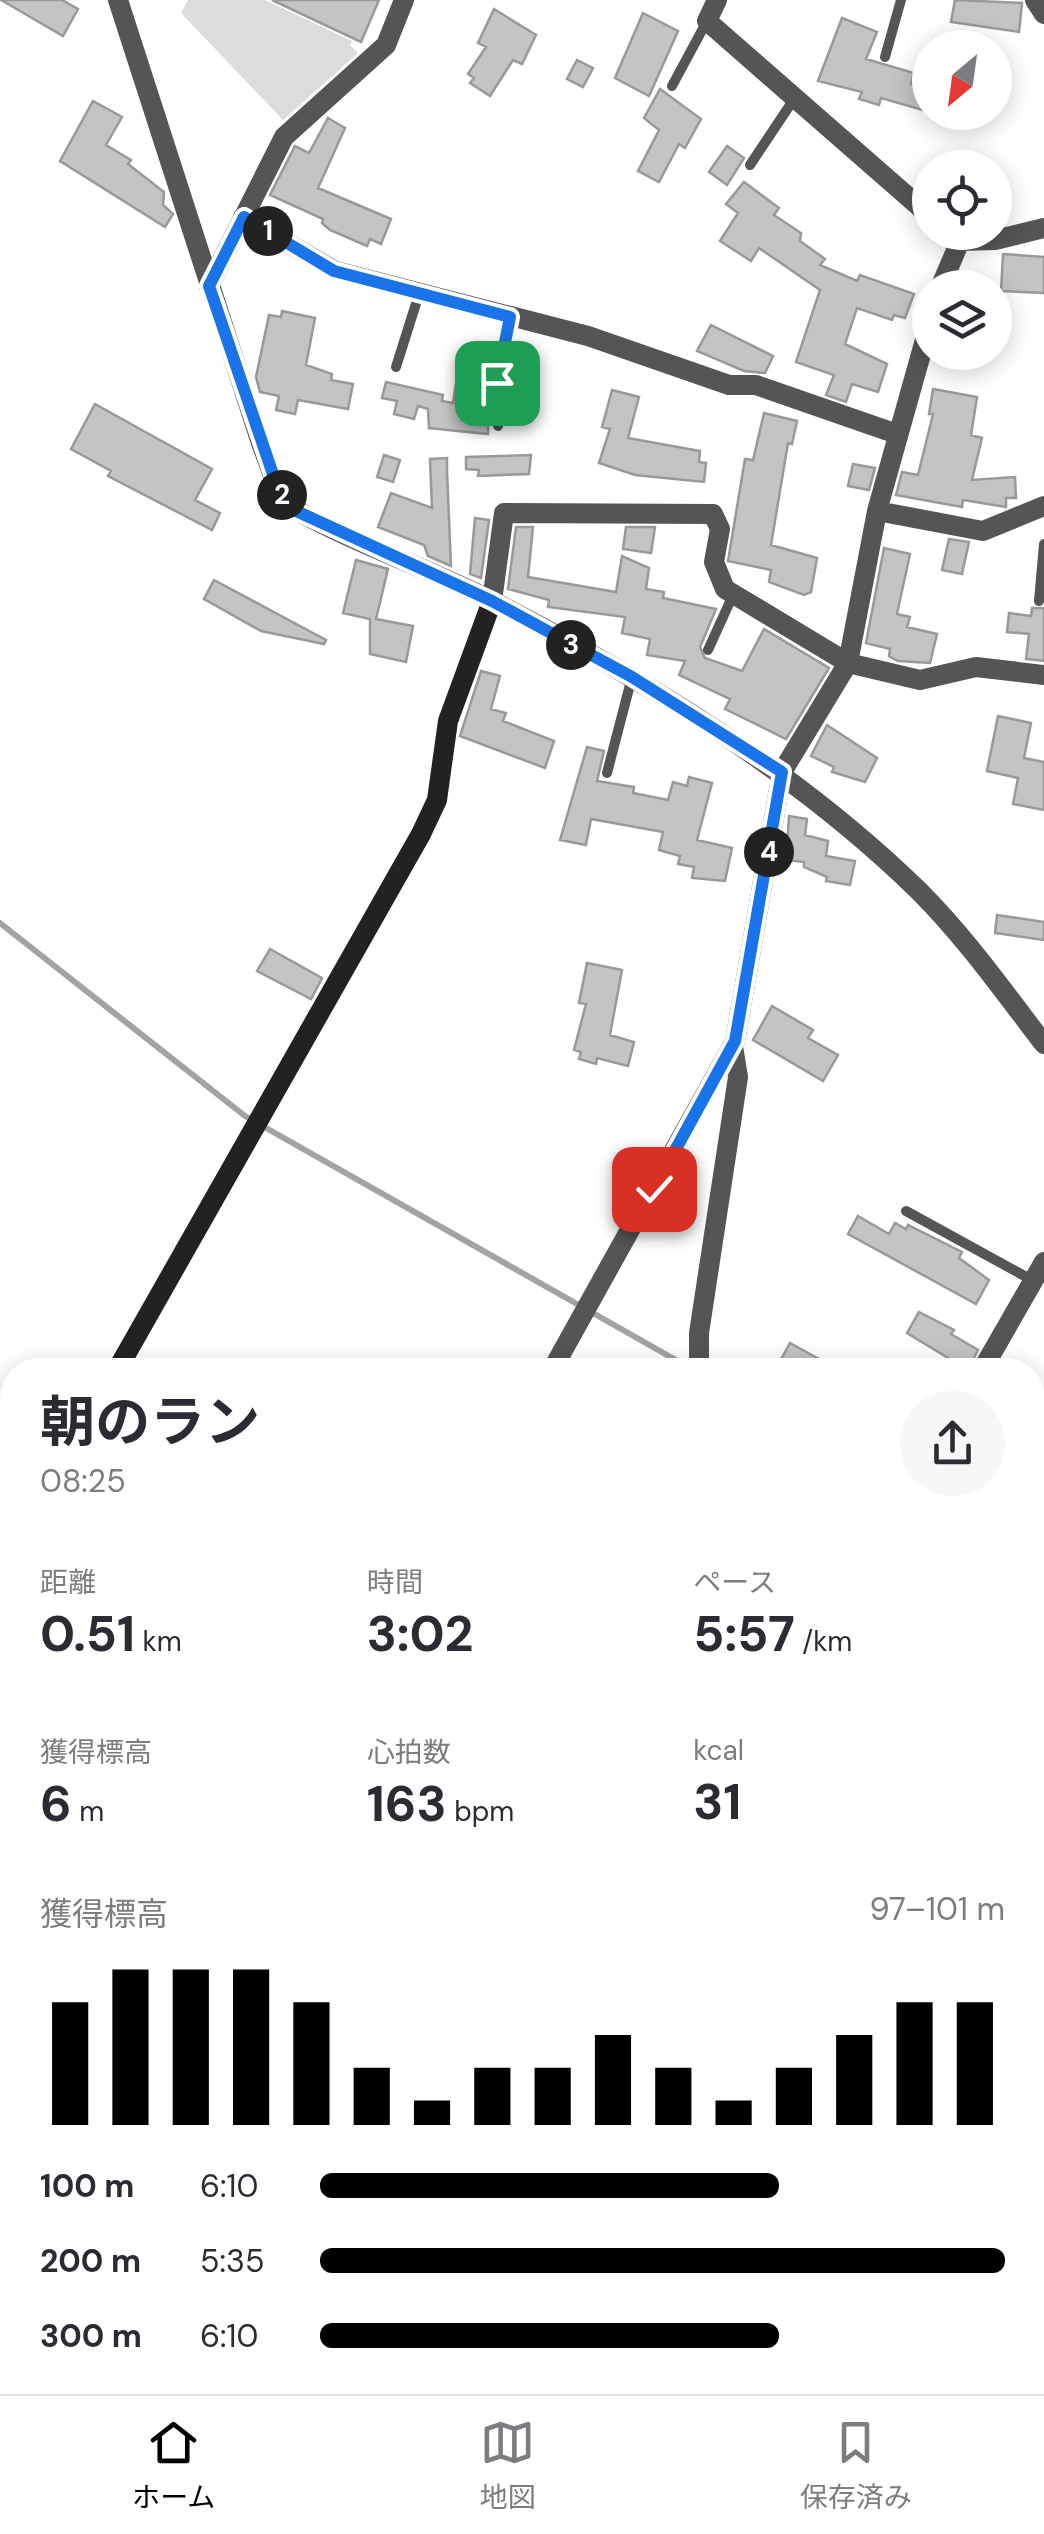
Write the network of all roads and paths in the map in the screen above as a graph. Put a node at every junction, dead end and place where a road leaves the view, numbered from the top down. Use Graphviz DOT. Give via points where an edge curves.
graph roads {
  1 [pos="118,0"];
  2 [pos="404,0"];
  3 [pos="716,0"];
  4 [pos="902,0"];
  5 [pos="1035,0"];
  6 [pos="1044,14"];
  7 [pos="707,20"];
  8 [pos="885,56"];
  9 [pos="672,86"];
  10 [pos="794,99"];
  11 [pos="750,166"];
  12 [pos="912,201"];
  13 [pos="244,217"];
  14 [pos="1044,228"];
  15 [pos="1012,236"];
  16 [pos="209,286"];
  17 [pos="419,294"];
  18 [pos="510,317"];
  19 [pos="396,367"];
  20 [pos="915,370"];
  21 [pos="498,426"];
  22 [pos="896,434"];
  23 [pos="1044,506"];
  24 [pos="877,511"];
  25 [pos="1044,544"];
  26 [pos="733,595"];
  27 [pos="492,601"];
  28 [pos="1039,601"];
  29 [pos="708,650"];
  30 [pos="848,663"];
  31 [pos="1044,675"];
  32 [pos="632,677"];
  33 [pos="782,772"];
  34 [pos="607,773"];
  35 [pos="1044,1044"];
  36 [pos="733,1046"];
  37 [pos="906,1211"];
  38 [pos="1039,1272"];
  39 [pos="125,1358"];
  40 [pos="559,1358"];
  41 [pos="700,1358"];
  42 [pos="989,1358"];
  1 -- 16 [label="street"];
  2 -- 13 [label="street" via="386,45 284,137"];
  3 -- 7 [label="street"];
  4 -- 8 [label="lane"];
  5 -- 6 [label="street"];
  7 -- 9 [label="lane"];
  7 -- 10 [label="street"];
  10 -- 11 [label="lane"];
  10 -- 12 [label="street"];
  13 -- 16 [label="street"];
  13 -- 17 [label="street" via="334,271"];
  14 -- 15 [label="street"];
  16 -- 27 [label="street" via="279,492 294,510"];
  17 -- 18 [label="street"];
  17 -- 19 [label="lane"];
  18 -- 21 [label="lane" via="497,383"];
  18 -- 22 [label="street" via="729,385 756,385"];
  20 -- 22 [label="street"];
  22 -- 24 [label="street"];
  23 -- 24 [label="street" via="983,531"];
  24 -- 30 [label="street"];
  25 -- 28 [label="lane"];
  26 -- 27 [label="street" via="714,562 720,528 712,514 504,513"];
  26 -- 29 [label="lane"];
  26 -- 30 [label="street"];
  27 -- 32 [label="street"];
  27 -- 39 [label="street" via="448,721 437,800 421,834"];
  30 -- 31 [label="street" via="920,680 976,667"];
  30 -- 33 [label="street"];
  32 -- 33 [label="street"];
  32 -- 34 [label="lane"];
  33 -- 35 [label="street" via="918,891"];
  33 -- 36 [label="street"];
  36 -- 40 [label="street"];
  36 -- 41 [label="street" via="738,1076"];
  37 -- 38 [label="lane"];
  38 -- 42 [label="street"];
}
